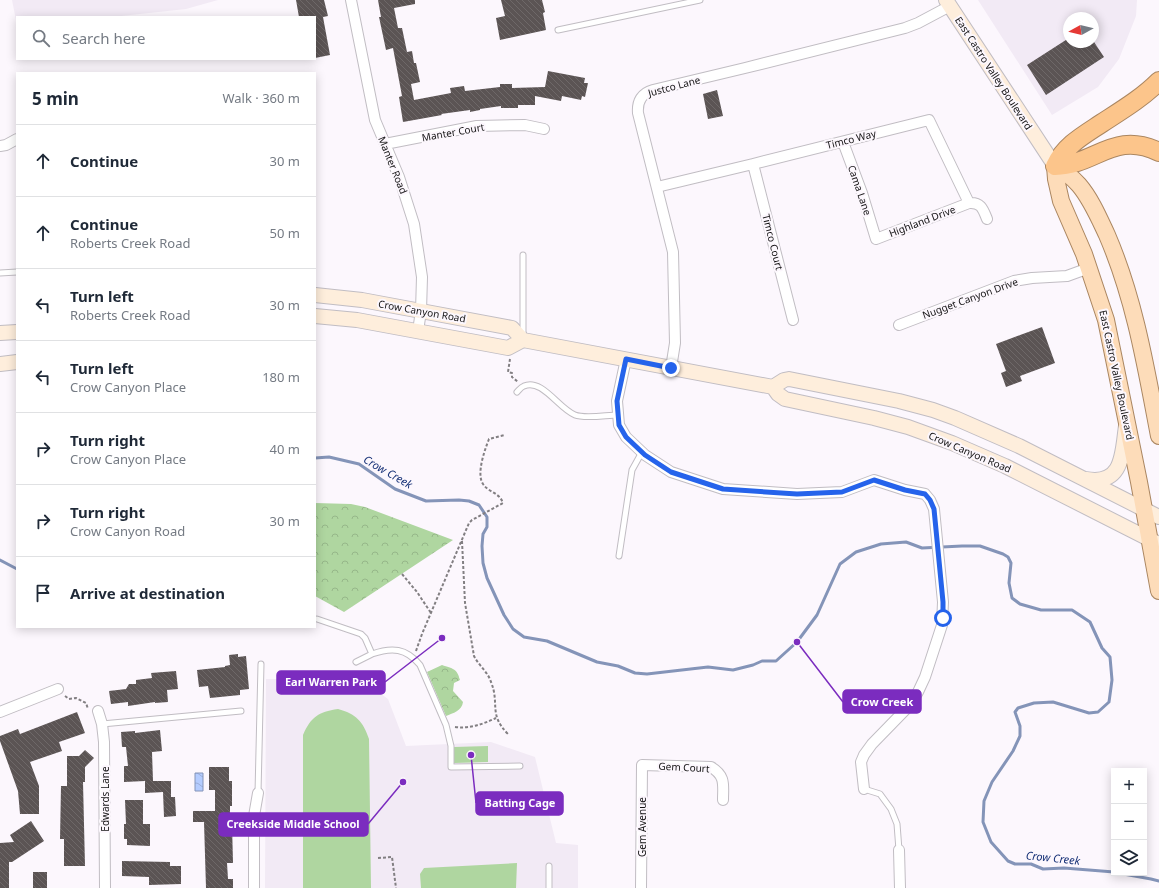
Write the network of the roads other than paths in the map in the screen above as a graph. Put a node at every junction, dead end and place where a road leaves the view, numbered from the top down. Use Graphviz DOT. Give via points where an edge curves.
graph roads {
  1 [pos="351,0"];
  2 [pos="700,0"];
  3 [pos="948,3"];
  4 [pos="558,30"];
  5 [pos="1159,81"];
  6 [pos="544,129"];
  7 [pos="16,140"];
  8 [pos="843,142"];
  9 [pos="385,144"];
  10 [pos="0,146"];
  11 [pos="1159,152"];
  12 [pos="753,164"];
  13 [pos="1055,166"];
  14 [pos="657,186"];
  15 [pos="969,203"];
  16 [pos="987,219"];
  17 [pos="876,239"];
  18 [pos="523,256"];
  19 [pos="1089,268"];
  20 [pos="16,272"];
  21 [pos="0,273"];
  22 [pos="316,295"];
  23 [pos="421,311"];
  24 [pos="316,316"];
  25 [pos="793,320"];
  26 [pos="899,325"];
  27 [pos="16,332"];
  28 [pos="418,332"];
  29 [pos="0,333"];
  30 [pos="518,343"];
  31 [pos="626,359"];
  32 [pos="16,362"];
  33 [pos="0,364"];
  34 [pos="671,368"];
  35 [pos="773,387"];
  36 [pos="517,392"];
  37 [pos="618,415"];
  38 [pos="1126,419"];
  39 [pos="1159,436"];
  40 [pos="642,452"];
  41 [pos="1084,478"];
  42 [pos="1144,509"];
  43 [pos="1159,517"];
  44 [pos="1154,541"];
  45 [pos="619,556"];
  46 [pos="1159,591"];
  47 [pos="317,618"];
  48 [pos="372,654"];
  49 [pos="356,662"];
  50 [pos="261,664"];
  51 [pos="57,690"];
  52 [pos="241,711"];
  53 [pos="0,712"];
  54 [pos="98,712"];
  55 [pos="102,724"];
  56 [pos="642,765"];
  57 [pos="520,766"];
  58 [pos="864,789"];
  59 [pos="258,793"];
  60 [pos="723,800"];
  61 [pos="899,850"];
  62 [pos="549,866"];
  63 [pos="105,888"];
  64 [pos="254,888"];
  65 [pos="549,888"];
  66 [pos="641,888"];
  67 [pos="900,888"];
  1 -- 9 [label="street, Manter Road" via="375,120"];
  2 -- 4 [label="lane"];
  3 -- 13 [label="main road, East Castro Valley Boulevard"];
  3 -- 14 [label="street, Justco Lane" via="918,23 905,28 645,93 640,98 638,109"];
  5 -- 13 [label="highway" via="1135,102 1075,141 1063,152"];
  6 -- 9 [label="street, Manter Court" via="525,125 477,126"];
  7 -- 10 [label="street"];
  8 -- 12 [label="street, Timco Way"];
  8 -- 15 [label="street, Timco Way" via="929,120"];
  8 -- 17 [label="street, Cama Lane"];
  9 -- 23 [label="street, Manter Road" via="414,224 422,278"];
  11 -- 13 [label="highway" via="1140,145 1120,145 1072,164"];
  12 -- 14 [label="street, Timco Way"];
  12 -- 25 [label="street, Timco Court"];
  13 -- 19 [label="main road, East Castro Valley Boulevard" via="1061,201"];
  13 -- 39 [label="main road, East Castro Valley Boulevard" via="1072,178 1085,192 1114,253 1137,325"];
  14 -- 34 [label="street, Justco Lane" via="672,245 674,264 675,342"];
  15 -- 16 [label="street" via="982,206"];
  15 -- 17 [label="street, Highland Drive"];
  18 -- 30 [label="lane"];
  19 -- 26 [label="street, Nugget Canyon Drive" via="1061,277 1014,281"];
  19 -- 38 [label="main road, East Castro Valley Boulevard" via="1106,320"];
  20 -- 21 [label="lane"];
  22 -- 23 [label="main road, Crow Canyon Road" via="362,300"];
  23 -- 28 [label="street, Manter Road"];
  23 -- 30 [label="main road, Crow Canyon Road" via="512,328"];
  24 -- 28 [label="main road, Crow Canyon Road" via="358,320"];
  27 -- 29 [label="main road"];
  28 -- 30 [label="main road, Crow Canyon Road" via="508,348"];
  30 -- 31 [label="main road, Crow Canyon Road"];
  31 -- 34 [label="main road, Crow Canyon Road"];
  31 -- 37 [label="street" via="617,401"];
  32 -- 33 [label="main road"];
  34 -- 35 [label="main road, Crow Canyon Road"];
  35 -- 41 [label="main road" via="789,379 922,407 998,436"];
  35 -- 44 [label="main road, Crow Canyon Road" via="785,399 874,418 963,447"];
  36 -- 37 [label="lane" via="523,386 540,387 576,416"];
  37 -- 40 [label="street" via="619,425 626,437"];
  38 -- 41 [label="main road" via="1122,456 1118,468 1107,478"];
  38 -- 42 [label="main road, East Castro Valley Boulevard"];
  40 -- 45 [label="lane" via="632,470"];
  40 -- 58 [label="street" via="671,472 723,489 797,494 842,492 874,480 925,494 930,500 935,517 943,618 925,678 914,699 864,755 861,762"];
  41 -- 42 [label="main road"];
  42 -- 43 [label="main road"];
  42 -- 44 [label="main road, East Castro Valley Boulevard"];
  44 -- 46 [label="main road, East Castro Valley Boulevard"];
  47 -- 48 [label="lane" via="361,634"];
  48 -- 49 [label="lane"];
  48 -- 57 [label="lane" via="390,649 414,658 424,674 446,725 451,746 451,767"];
  50 -- 59 [label="lane"];
  51 -- 53 [label="street"];
  52 -- 55 [label="lane"];
  54 -- 55 [label="street, Edwards Lane"];
  55 -- 63 [label="street, Edwards Lane"];
  56 -- 60 [label="street, Gem Court" via="711,767 719,772 723,780"];
  56 -- 66 [label="street, Gem Avenue"];
  58 -- 61 [label="lane" via="880,794 891,809 896,824"];
  59 -- 64 [label="street" via="254,816"];
  61 -- 67 [label="street"];
  62 -- 65 [label="lane"];
}
